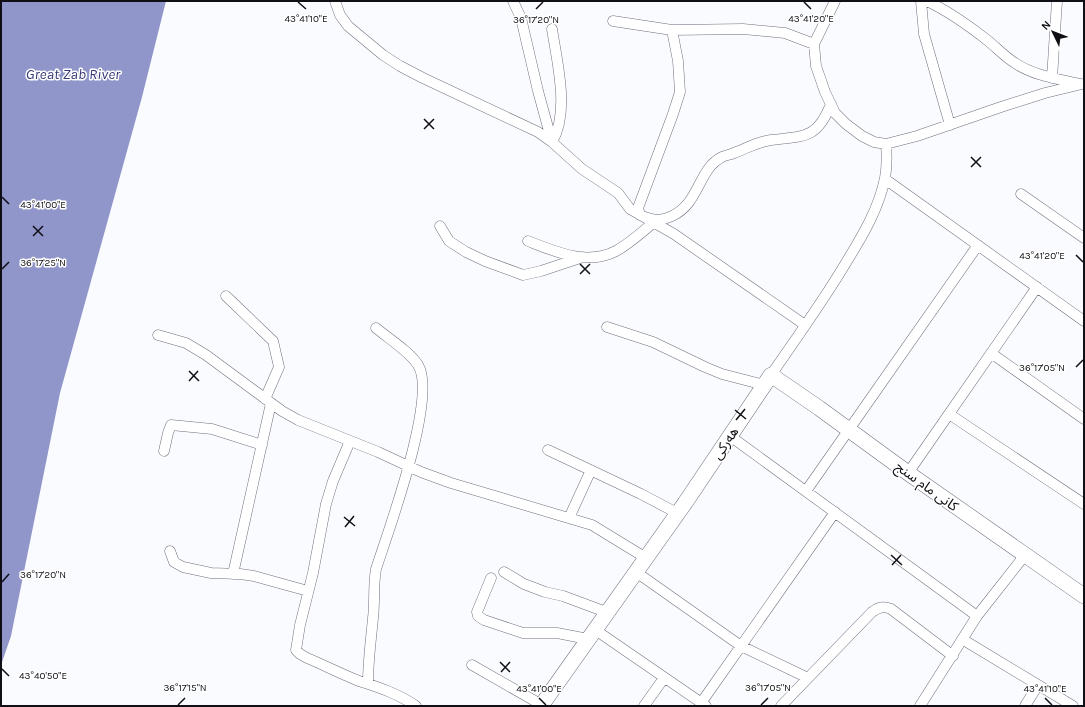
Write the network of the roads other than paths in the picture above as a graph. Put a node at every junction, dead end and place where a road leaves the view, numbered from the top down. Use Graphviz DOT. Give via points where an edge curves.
graph roads {
  1 [pos="335,1"];
  2 [pos="513,1"];
  3 [pos="835,1"];
  4 [pos="921,1"];
  5 [pos="927,1"];
  6 [pos="1057,1"];
  7 [pos="613,21"];
  8 [pos="552,29"];
  9 [pos="672,30"];
  10 [pos="814,44"];
  11 [pos="1052,78"];
  12 [pos="1083,84"];
  13 [pos="831,104"];
  14 [pos="950,125"];
  15 [pos="552,142"];
  16 [pos="886,144"];
  17 [pos="885,179"];
  18 [pos="1020,194"];
  19 [pos="640,215"];
  20 [pos="653,223"];
  21 [pos="440,226"];
  22 [pos="1084,238"];
  23 [pos="528,241"];
  24 [pos="978,246"];
  25 [pos="582,257"];
  26 [pos="1037,287"];
  27 [pos="226,296"];
  28 [pos="1084,321"];
  29 [pos="805,324"];
  30 [pos="607,327"];
  31 [pos="376,328"];
  32 [pos="158,335"];
  33 [pos="991,354"];
  34 [pos="768,380"];
  35 [pos="268,401"];
  36 [pos="949,414"];
  37 [pos="1084,419"];
  38 [pos="850,429"];
  39 [pos="730,436"];
  40 [pos="350,440"];
  41 [pos="262,445"];
  42 [pos="548,450"];
  43 [pos="164,451"];
  44 [pos="409,466"];
  45 [pos="591,470"];
  46 [pos="908,473"];
  47 [pos="806,491"];
  48 [pos="1084,504"];
  49 [pos="835,512"];
  50 [pos="677,513"];
  51 [pos="569,518"];
  52 [pos="170,551"];
  53 [pos="1025,555"];
  54 [pos="646,558"];
  55 [pos="504,572"];
  56 [pos="636,572"];
  57 [pos="232,574"];
  58 [pos="491,578"];
  59 [pos="308,591"];
  60 [pos="1084,596"];
  61 [pos="606,612"];
  62 [pos="977,616"];
  63 [pos="591,634"];
  64 [pos="962,639"];
  65 [pos="741,646"];
  66 [pos="952,656"];
  67 [pos="472,665"];
  68 [pos="664,678"];
  69 [pos="808,678"];
  70 [pos="368,683"];
  71 [pos="1038,685"];
  72 [pos="704,704"];
  73 [pos="416,706"];
  74 [pos="541,706"];
  75 [pos="644,706"];
  76 [pos="781,706"];
  77 [pos="920,706"];
  78 [pos="1025,706"];
  79 [pos="1073,706"];
  1 -- 15 [label="street" via="340,15 348,26 383,55 423,78 538,132"];
  2 -- 15 [label="street" via="521,18"];
  3 -- 10 [label="street"];
  4 -- 14 [label="street" via="924,34"];
  5 -- 11 [label="street" via="962,21 1016,64"];
  6 -- 11 [label="street"];
  7 -- 9 [label="street"];
  8 -- 15 [label="street" via="559,77 560,117"];
  9 -- 10 [label="street" via="743,28 785,33"];
  9 -- 19 [label="street" via="680,92 638,208"];
  10 -- 13 [label="street" via="816,66"];
  11 -- 12 [label="street"];
  12 -- 14 [label="street"];
  13 -- 16 [label="street" via="835,113 862,136"];
  13 -- 19 [label="street" via="825,118 807,136 751,145 715,161 705,173 688,205 674,215 652,220"];
  14 -- 16 [label="street"];
  15 -- 19 [label="street" via="582,169 618,193 630,209"];
  16 -- 17 [label="street, هەرکی"];
  17 -- 24 [label="street"];
  17 -- 29 [label="street, هەرکی" via="877,204 860,240"];
  18 -- 22 [label="street"];
  19 -- 20 [label="street"];
  20 -- 25 [label="street" via="617,251 601,257"];
  20 -- 29 [label="street" via="674,234"];
  21 -- 25 [label="street" via="449,241 466,252 523,275"];
  23 -- 25 [label="street" via="559,254"];
  24 -- 26 [label="street"];
  24 -- 38 [label="street"];
  26 -- 28 [label="street"];
  26 -- 33 [label="street"];
  27 -- 35 [label="street" via="273,341 279,367"];
  29 -- 34 [label="street, هەرکی"];
  30 -- 34 [label="street" via="653,342 704,368 722,374"];
  31 -- 44 [label="street" via="413,359 421,373 422,407"];
  32 -- 35 [label="street" via="186,343 206,355"];
  33 -- 36 [label="street"];
  33 -- 37 [label="street"];
  34 -- 38 [label="street, کانی مام سنج"];
  34 -- 39 [label="street, هەرکی"];
  35 -- 40 [label="street" via="298,420"];
  35 -- 41 [label="street"];
  36 -- 46 [label="street"];
  36 -- 48 [label="street"];
  38 -- 46 [label="street, کانی مام سنج"];
  38 -- 47 [label="street"];
  39 -- 47 [label="street"];
  39 -- 50 [label="street, هەرکی"];
  40 -- 44 [label="street"];
  40 -- 59 [label="street" via="326,504"];
  41 -- 43 [label="street" via="212,429 171,425"];
  41 -- 57 [label="street"];
  42 -- 45 [label="street"];
  44 -- 51 [label="street" via="452,483"];
  44 -- 70 [label="street" via="376,569"];
  45 -- 50 [label="street"];
  45 -- 51 [label="street"];
  46 -- 53 [label="street, کانی مام سنج"];
  47 -- 49 [label="street"];
  49 -- 62 [label="street"];
  49 -- 65 [label="street"];
  50 -- 54 [label="street, هەرکی"];
  51 -- 54 [label="street" via="592,525"];
  52 -- 57 [label="street" via="174,562 183,567"];
  53 -- 60 [label="street, کانی مام سنج"];
  53 -- 62 [label="street"];
  54 -- 56 [label="street, هەرکی"];
  55 -- 61 [label="street" via="524,584"];
  56 -- 61 [label="street, هەرکی"];
  56 -- 65 [label="street"];
  57 -- 59 [label="street" via="254,576"];
  58 -- 63 [label="street" via="477,612 484,620 523,633"];
  59 -- 70 [label="street" via="296,650 306,658"];
  61 -- 63 [label="street, هەرکی"];
  62 -- 64 [label="street"];
  63 -- 68 [label="street"];
  63 -- 74 [label="street, هەرکی"];
  64 -- 66 [label="street"];
  64 -- 71 [label="street"];
  65 -- 69 [label="street"];
  65 -- 72 [label="street"];
  66 -- 69 [label="street" via="891,609 885,606 878,607"];
  66 -- 77 [label="street"];
  67 -- 74 [label="street"];
  68 -- 72 [label="street"];
  68 -- 75 [label="street"];
  69 -- 76 [label="street"];
  70 -- 73 [label="street"];
  71 -- 78 [label="street"];
  71 -- 79 [label="street"];
}
